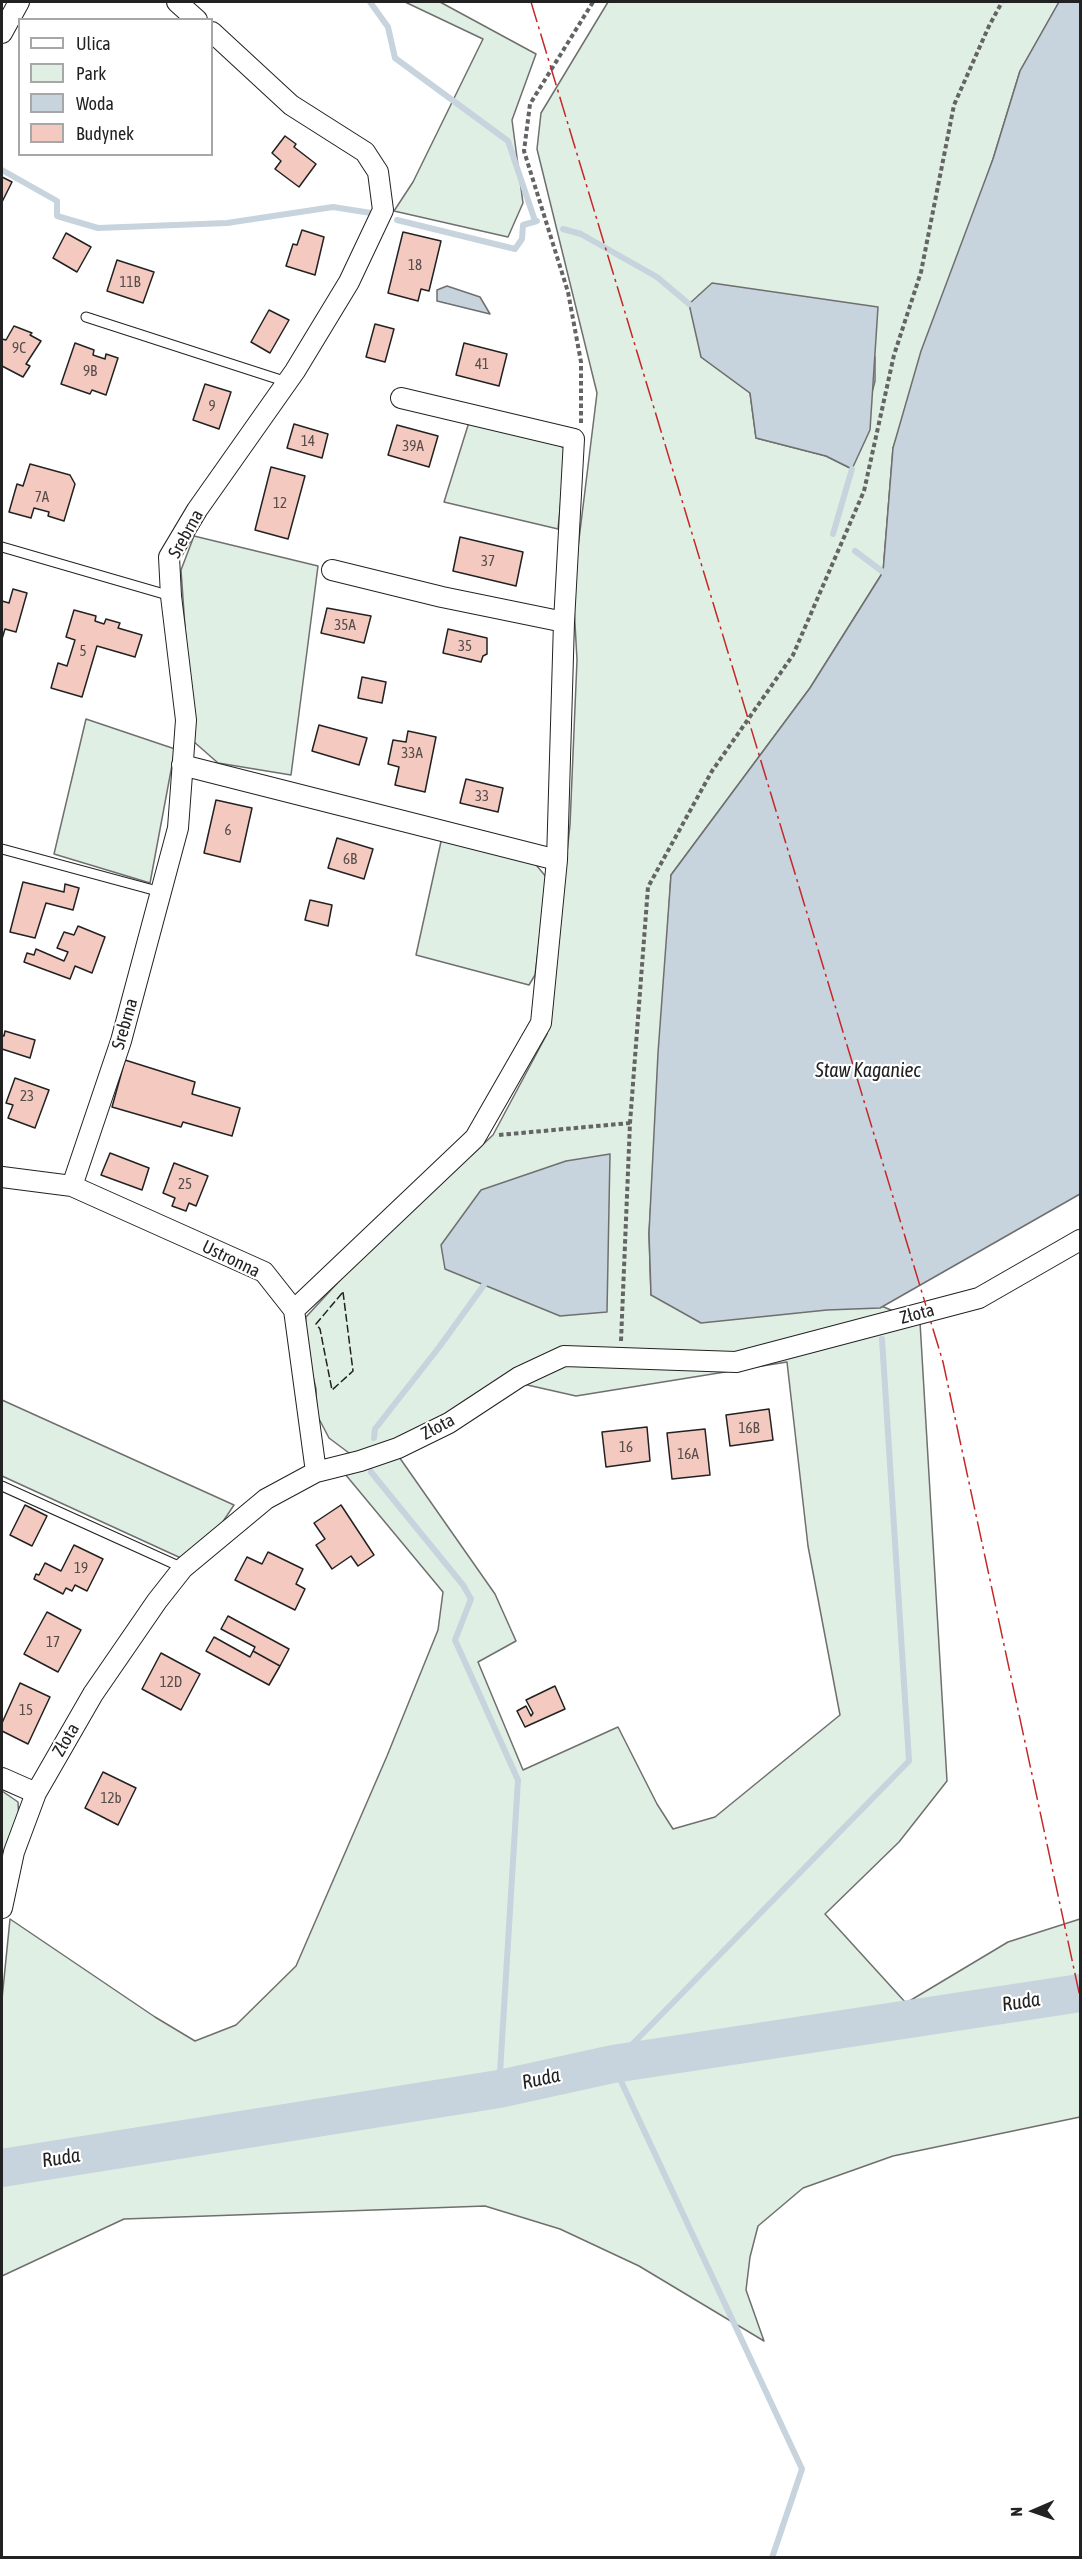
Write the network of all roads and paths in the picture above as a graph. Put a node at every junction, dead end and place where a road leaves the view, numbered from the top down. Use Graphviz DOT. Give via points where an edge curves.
graph roads {
  1 [pos="19,2"];
  2 [pos="177,2"];
  3 [pos="593,2"];
  4 [pos="1002,2"];
  5 [pos="195,18"];
  6 [pos="2,33"];
  7 [pos="213,33"];
  8 [pos="86,317"];
  9 [pos="287,382"];
  10 [pos="401,398"];
  11 [pos="574,439"];
  12 [pos="2,547"];
  13 [pos="332,570"];
  14 [pos="171,596"];
  15 [pos="564,622"];
  16 [pos="182,765"];
  17 [pos="2,849"];
  18 [pos="557,860"];
  19 [pos="161,892"];
  20 [pos="630,1123"];
  21 [pos="475,1138"];
  22 [pos="2,1177"];
  23 [pos="72,1186"];
  24 [pos="1080,1239"];
  25 [pos="294,1310"];
  26 [pos="621,1356"];
  27 [pos="316,1472"];
  28 [pos="2,1486"];
  29 [pos="183,1568"];
  30 [pos="2,1778"];
  31 [pos="36,1793"];
  32 [pos="2,1908"];
  1 -- 6 [label="street"];
  2 -- 5 [label="street"];
  3 -- 11 [label="path" via="530,104 524,151 568,291 581,362 581,432"];
  4 -- 20 [label="path" via="954,105 921,272 894,355 864,490 793,655 711,771 648,886"];
  7 -- 9 [label="street, Srebrna" via="291,105 365,152 378,172 383,210 349,282"];
  8 -- 9 [label="lane"];
  9 -- 14 [label="street, Srebrna" via="169,556"];
  10 -- 11 [label="street"];
  11 -- 15 [label="street"];
  12 -- 14 [label="lane"];
  13 -- 15 [label="street"];
  14 -- 16 [label="street, Srebrna" via="186,720"];
  15 -- 18 [label="street"];
  16 -- 18 [label="street"];
  16 -- 19 [label="street, Srebrna" via="178,828"];
  17 -- 19 [label="lane"];
  18 -- 21 [label="street" via="541,1023"];
  19 -- 23 [label="street, Srebrna" via="121,1041"];
  20 -- 21 [label="path"];
  20 -- 26 [label="path"];
  21 -- 25 [label="street"];
  22 -- 23 [label="street, Ustronna"];
  23 -- 25 [label="street, Ustronna" via="264,1272"];
  24 -- 26 [label="street, Złota" via="979,1298 736,1362"];
  25 -- 27 [label="street"];
  26 -- 27 [label="street, Złota" via="564,1356 519,1377 449,1423 398,1448"];
  27 -- 29 [label="street, Złota" via="266,1500"];
  28 -- 29 [label="lane"];
  29 -- 31 [label="street, Złota" via="93,1694"];
  30 -- 31 [label="street"];
  31 -- 32 [label="street, Złota" via="14,1852"];
}
